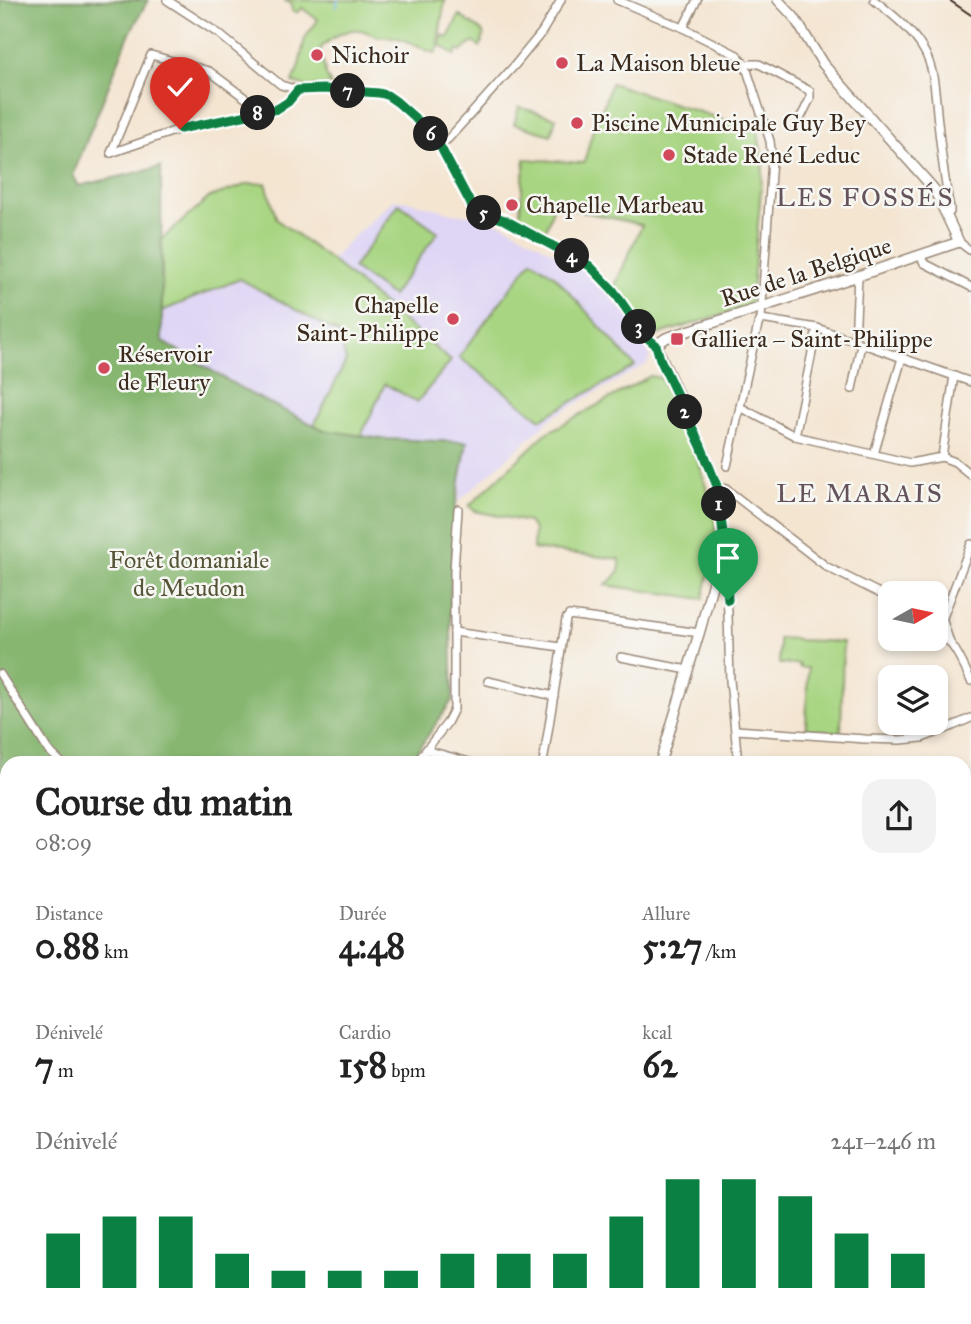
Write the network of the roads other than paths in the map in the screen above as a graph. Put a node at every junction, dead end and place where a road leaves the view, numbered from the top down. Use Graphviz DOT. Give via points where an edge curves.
graph roads {
  1 [pos="167,0"];
  2 [pos="561,0"];
  3 [pos="617,0"];
  4 [pos="697,0"];
  5 [pos="778,0"];
  6 [pos="874,0"];
  7 [pos="683,28"];
  8 [pos="745,64"];
  9 [pos="298,90"];
  10 [pos="264,111"];
  11 [pos="800,117"];
  12 [pos="440,146"];
  13 [pos="946,214"];
  14 [pos="971,239"];
  15 [pos="959,242"];
  16 [pos="971,251"];
  17 [pos="920,255"];
  18 [pos="858,276"];
  19 [pos="971,287"];
  20 [pos="762,307"];
  21 [pos="761,319"];
  22 [pos="817,328"];
  23 [pos="858,342"];
  24 [pos="656,345"];
  25 [pos="902,358"];
  26 [pos="954,376"];
  27 [pos="971,382"];
  28 [pos="852,389"];
  29 [pos="740,407"];
  30 [pos="795,436"];
  31 [pos="874,454"];
  32 [pos="942,457"];
  33 [pos="727,466"];
  34 [pos="971,475"];
  35 [pos="717,486"];
  36 [pos="458,509"];
  37 [pos="971,544"];
  38 [pos="719,564"];
  39 [pos="878,592"];
  40 [pos="948,604"];
  41 [pos="454,632"];
  42 [pos="699,633"];
  43 [pos="948,638"];
  44 [pos="561,647"];
  45 [pos="621,657"];
  46 [pos="688,670"];
  47 [pos="0,674"];
  48 [pos="488,681"];
  49 [pos="971,681"];
  50 [pos="554,696"];
  51 [pos="971,718"];
  52 [pos="736,730"];
  53 [pos="426,750"];
  54 [pos="54,756"];
  55 [pos="421,756"];
  56 [pos="448,756"];
  57 [pos="543,756"];
  58 [pos="662,756"];
  59 [pos="738,756"];
  1 -- 9 [label="street" via="219,34 281,85"];
  2 -- 12 [label="street" via="515,65"];
  3 -- 7 [label="street"];
  4 -- 7 [label="street"];
  5 -- 13 [label="street" via="823,64 934,188"];
  6 -- 13 [label="street" via="916,38 932,70 950,208"];
  7 -- 8 [label="street" via="737,55"];
  8 -- 11 [label="street" via="759,64 810,90"];
  8 -- 20 [label="street" via="772,159"];
  9 -- 10 [label="street" via="277,109"];
  9 -- 12 [label="street" via="387,95"];
  10 -- 10 [label="street" via="209,71 151,55 111,153 180,129"];
  12 -- 24 [label="street" via="474,210 514,224 590,266"];
  13 -- 15 [label="street"];
  14 -- 15 [label="street, Rue de la Belgique"];
  15 -- 16 [label="street"];
  15 -- 17 [label="street, Rue de la Belgique"];
  17 -- 18 [label="street, Rue de la Belgique"];
  17 -- 19 [label="street" via="924,263"];
  18 -- 20 [label="street, Rue de la Belgique"];
  18 -- 23 [label="street"];
  20 -- 21 [label="street"];
  20 -- 24 [label="street, Rue de la Belgique"];
  21 -- 22 [label="street"];
  21 -- 29 [label="street"];
  22 -- 23 [label="street"];
  22 -- 30 [label="street"];
  23 -- 25 [label="street"];
  23 -- 28 [label="street"];
  24 -- 35 [label="street"];
  25 -- 26 [label="street"];
  25 -- 31 [label="street"];
  26 -- 27 [label="street"];
  26 -- 32 [label="street"];
  29 -- 30 [label="street"];
  29 -- 33 [label="street"];
  30 -- 31 [label="street"];
  31 -- 32 [label="street" via="910,463"];
  32 -- 34 [label="street"];
  35 -- 38 [label="street" via="724,541"];
  35 -- 39 [label="street" via="827,567"];
  36 -- 41 [label="street"];
  37 -- 40 [label="street"];
  38 -- 42 [label="street"];
  38 -- 52 [label="street" via="727,583"];
  41 -- 44 [label="street"];
  41 -- 53 [label="street" via="454,709"];
  42 -- 44 [label="street" via="569,615"];
  42 -- 46 [label="street"];
  43 -- 49 [label="street"];
  44 -- 50 [label="street"];
  45 -- 46 [label="street"];
  46 -- 58 [label="street"];
  47 -- 54 [label="street"];
  48 -- 50 [label="street"];
  50 -- 57 [label="street"];
  51 -- 52 [label="street" via="922,738 900,740"];
  52 -- 59 [label="street"];
  53 -- 55 [label="street"];
  53 -- 56 [label="street"];
}
